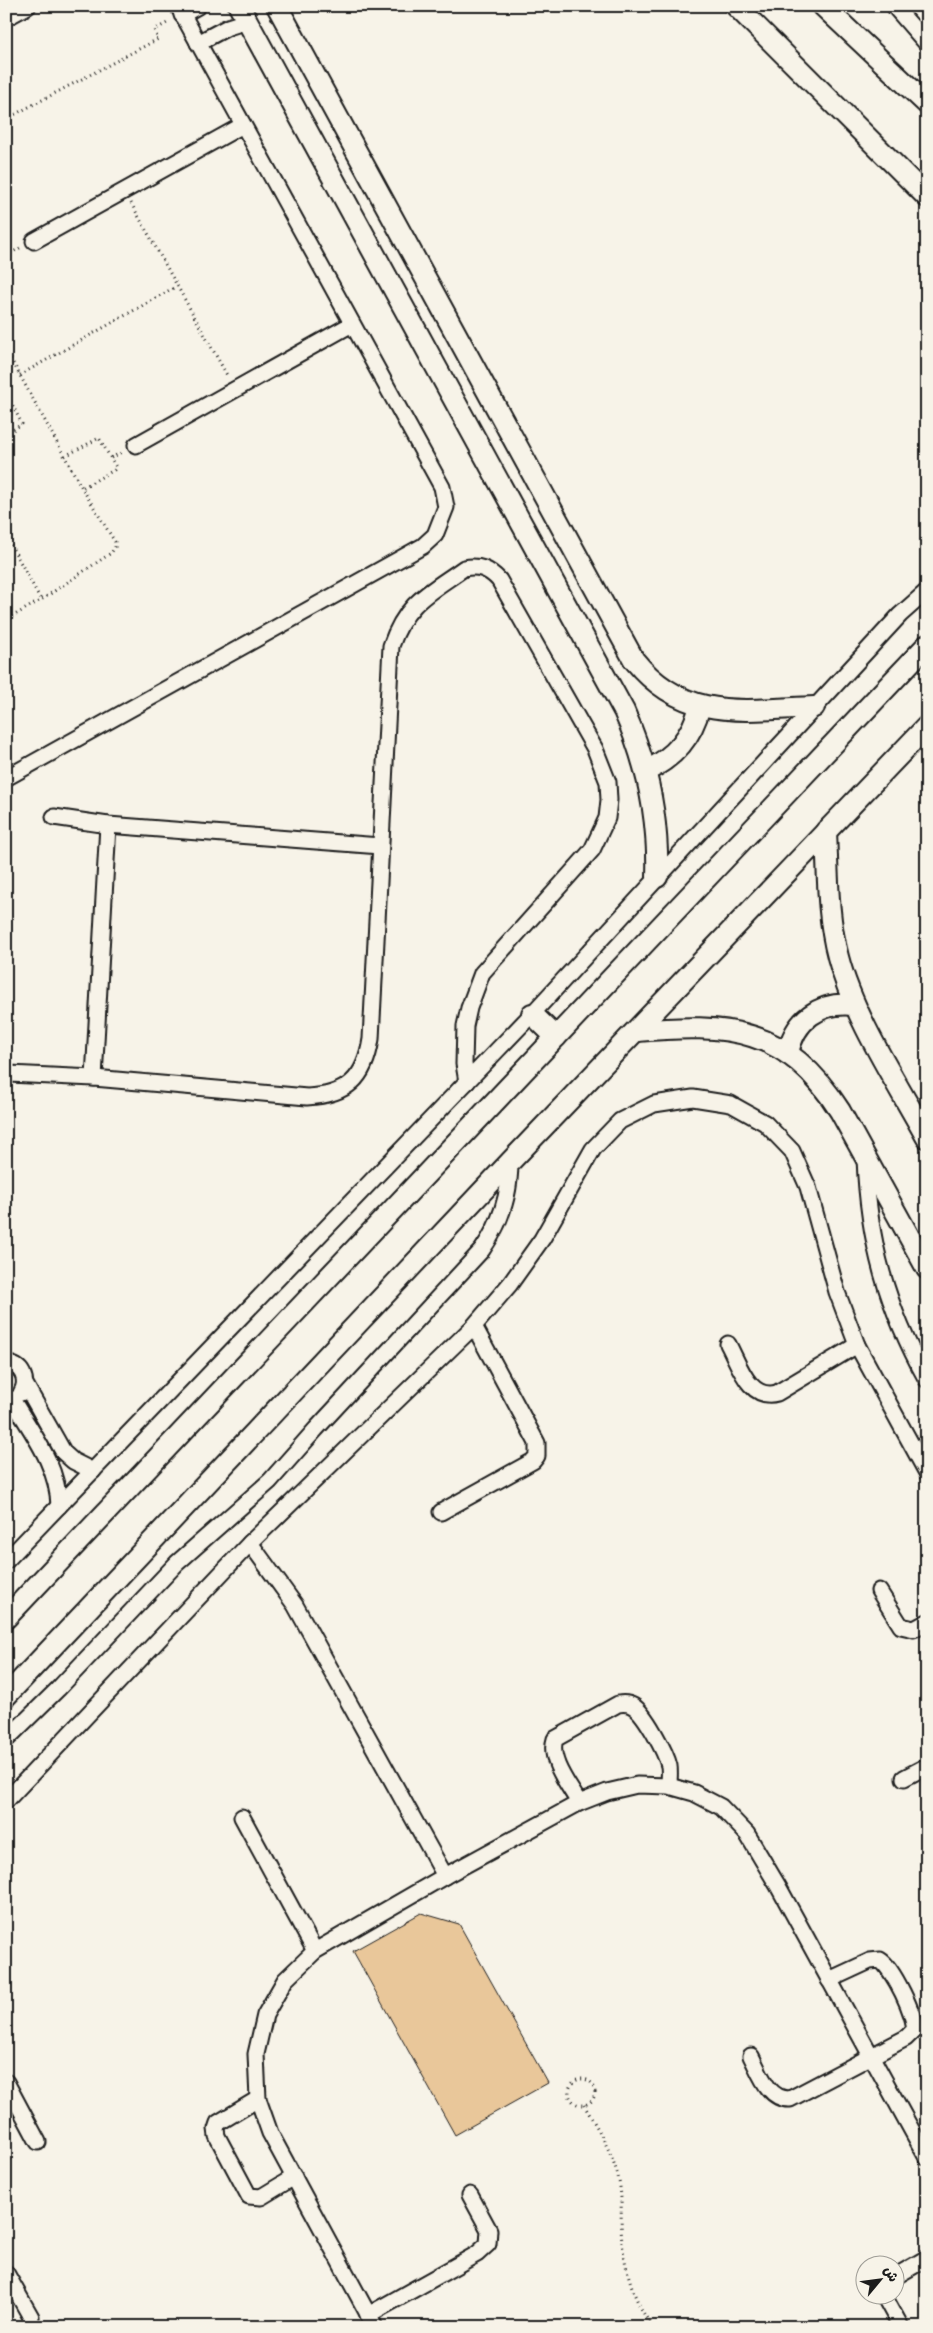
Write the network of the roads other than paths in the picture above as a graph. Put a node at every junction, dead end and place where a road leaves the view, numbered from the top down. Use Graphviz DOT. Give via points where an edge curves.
graph roads {
  1 [pos="28,6"];
  2 [pos="198,6"];
  3 [pos="277,6"];
  4 [pos="736,6"];
  5 [pos="823,6"];
  6 [pos="894,6"];
  7 [pos="180,11"];
  8 [pos="243,14"];
  9 [pos="6,18"];
  10 [pos="198,43"];
  11 [pos="927,44"];
  12 [pos="927,104"];
  13 [pos="243,125"];
  14 [pos="927,197"];
  15 [pos="34,241"];
  16 [pos="352,324"];
  17 [pos="136,445"];
  18 [pos="927,591"];
  19 [pos="927,645"];
  20 [pos="700,706"];
  21 [pos="814,707"];
  22 [pos="927,726"];
  23 [pos="646,771"];
  24 [pos="6,778"];
  25 [pos="54,817"];
  26 [pos="108,826"];
  27 [pos="826,831"];
  28 [pos="380,846"];
  29 [pos="657,877"];
  30 [pos="854,1005"];
  31 [pos="532,1014"];
  32 [pos="637,1031"];
  33 [pos="556,1037"];
  34 [pos="788,1054"];
  35 [pos="9,1074"];
  36 [pos="94,1078"];
  37 [pos="467,1082"];
  38 [pos="927,1138"];
  39 [pos="865,1154"];
  40 [pos="510,1162"];
  41 [pos="927,1269"];
  42 [pos="474,1326"];
  43 [pos="728,1344"];
  44 [pos="857,1345"];
  45 [pos="8,1361"];
  46 [pos="927,1380"];
  47 [pos="25,1384"];
  48 [pos="9,1399"];
  49 [pos="93,1471"];
  50 [pos="927,1473"];
  51 [pos="59,1506"];
  52 [pos="441,1512"];
  53 [pos="250,1542"];
  54 [pos="6,1561"];
  55 [pos="879,1591"];
  56 [pos="6,1618"];
  57 [pos="927,1622"];
  58 [pos="6,1696"];
  59 [pos="6,1740"];
  60 [pos="927,1766"];
  61 [pos="904,1778"];
  62 [pos="669,1786"];
  63 [pos="6,1801"];
  64 [pos="579,1803"];
  65 [pos="242,1817"];
  66 [pos="445,1876"];
  67 [pos="315,1951"];
  68 [pos="829,1980"];
  69 [pos="750,2056"];
  70 [pos="871,2056"];
  71 [pos="6,2082"];
  72 [pos="258,2099"];
  73 [pos="38,2142"];
  74 [pos="927,2158"];
  75 [pos="294,2177"];
  76 [pos="470,2195"];
  77 [pos="927,2258"];
  78 [pos="906,2270"];
  79 [pos="6,2273"];
  80 [pos="889,2306"];
  81 [pos="371,2321"];
  82 [pos="30,2327"];
  83 [pos="901,2327"];
  1 -- 9 [label="street"];
  2 -- 7 [label="street"];
  3 -- 20 [label="street" via="625,646 656,684"];
  4 -- 14 [label="street"];
  5 -- 12 [label="street"];
  6 -- 11 [label="street"];
  7 -- 10 [label="street"];
  8 -- 10 [label="street" via="228,27"];
  8 -- 23 [label="street" via="612,688 635,735"];
  10 -- 13 [label="street"];
  13 -- 15 [label="street"];
  13 -- 16 [label="street"];
  16 -- 17 [label="street"];
  16 -- 24 [label="street" via="442,487 446,507 435,535 423,546"];
  18 -- 21 [label="street" via="900,615"];
  19 -- 33 [label="street"];
  20 -- 21 [label="street" via="734,711"];
  20 -- 23 [label="street" via="692,730 682,746 668,759"];
  21 -- 29 [label="street"];
  22 -- 27 [label="street"];
  23 -- 29 [label="street" via="656,818"];
  25 -- 26 [label="street"];
  26 -- 28 [label="street"];
  26 -- 36 [label="street"];
  27 -- 30 [label="street" via="832,932"];
  27 -- 32 [label="street"];
  28 -- 36 [label="street" via="368,1058 359,1076 344,1089 326,1096 307,1097"];
  28 -- 37 [label="street" via="391,646 395,634 415,602 464,568 484,568 499,580 595,749 605,773 609,800 601,835 592,850 482,973 465,1026"];
  29 -- 31 [label="street"];
  30 -- 34 [label="street" via="829,1006 806,1018 794,1034"];
  30 -- 38 [label="street"];
  31 -- 33 [label="street"];
  31 -- 37 [label="street"];
  32 -- 34 [label="street" via="716,1028 753,1036"];
  32 -- 40 [label="street"];
  33 -- 56 [label="street"];
  34 -- 39 [label="street" via="830,1095"];
  35 -- 36 [label="street"];
  37 -- 49 [label="street"];
  39 -- 41 [label="street"];
  39 -- 46 [label="street" via="866,1194 880,1273 893,1311"];
  40 -- 58 [label="street"];
  40 -- 59 [label="street" via="504,1209 482,1250 270,1481 177,1563"];
  42 -- 44 [label="street" via="542,1239 593,1149 605,1134 636,1111 654,1104 693,1098 731,1104 749,1112 780,1136 792,1151 808,1187 837,1292"];
  42 -- 52 [label="street" via="538,1449 533,1461"];
  42 -- 53 [label="street"];
  43 -- 44 [label="street" via="752,1388 764,1395 777,1393"];
  44 -- 50 [label="street"];
  45 -- 47 [label="street" via="21,1371"];
  47 -- 48 [label="street" via="23,1390"];
  47 -- 49 [label="street" via="64,1453"];
  48 -- 51 [label="street" via="52,1466"];
  49 -- 51 [label="street"];
  51 -- 54 [label="street"];
  53 -- 63 [label="street"];
  53 -- 66 [label="street" via="295,1606"];
  55 -- 57 [label="street" via="901,1626 914,1629"];
  60 -- 61 [label="street"];
  62 -- 64 [label="street" via="637,1786 607,1792"];
  62 -- 64 [label="street" via="669,1766 646,1722 635,1707 627,1703 618,1704 555,1739 554,1757"];
  62 -- 68 [label="street" via="694,1792 721,1807 747,1834"];
  64 -- 66 [label="street"];
  65 -- 67 [label="street"];
  66 -- 67 [label="street"];
  67 -- 72 [label="street" via="285,1980 265,2015 256,2054"];
  68 -- 70 [label="street"];
  68 -- 70 [label="street" via="870,1961 880,1960 888,1967 916,2024 911,2035"];
  69 -- 70 [label="street" via="771,2091 783,2099 790,2099"];
  70 -- 74 [label="street"];
  71 -- 73 [label="street"];
  72 -- 75 [label="street" via="270,2133"];
  72 -- 75 [label="street" via="218,2123 217,2136 249,2196 261,2197"];
  75 -- 81 [label="street"];
  76 -- 81 [label="street" via="489,2230 488,2244"];
  77 -- 78 [label="street"];
  79 -- 82 [label="street" via="31,2317"];
  80 -- 83 [label="street"];
}
